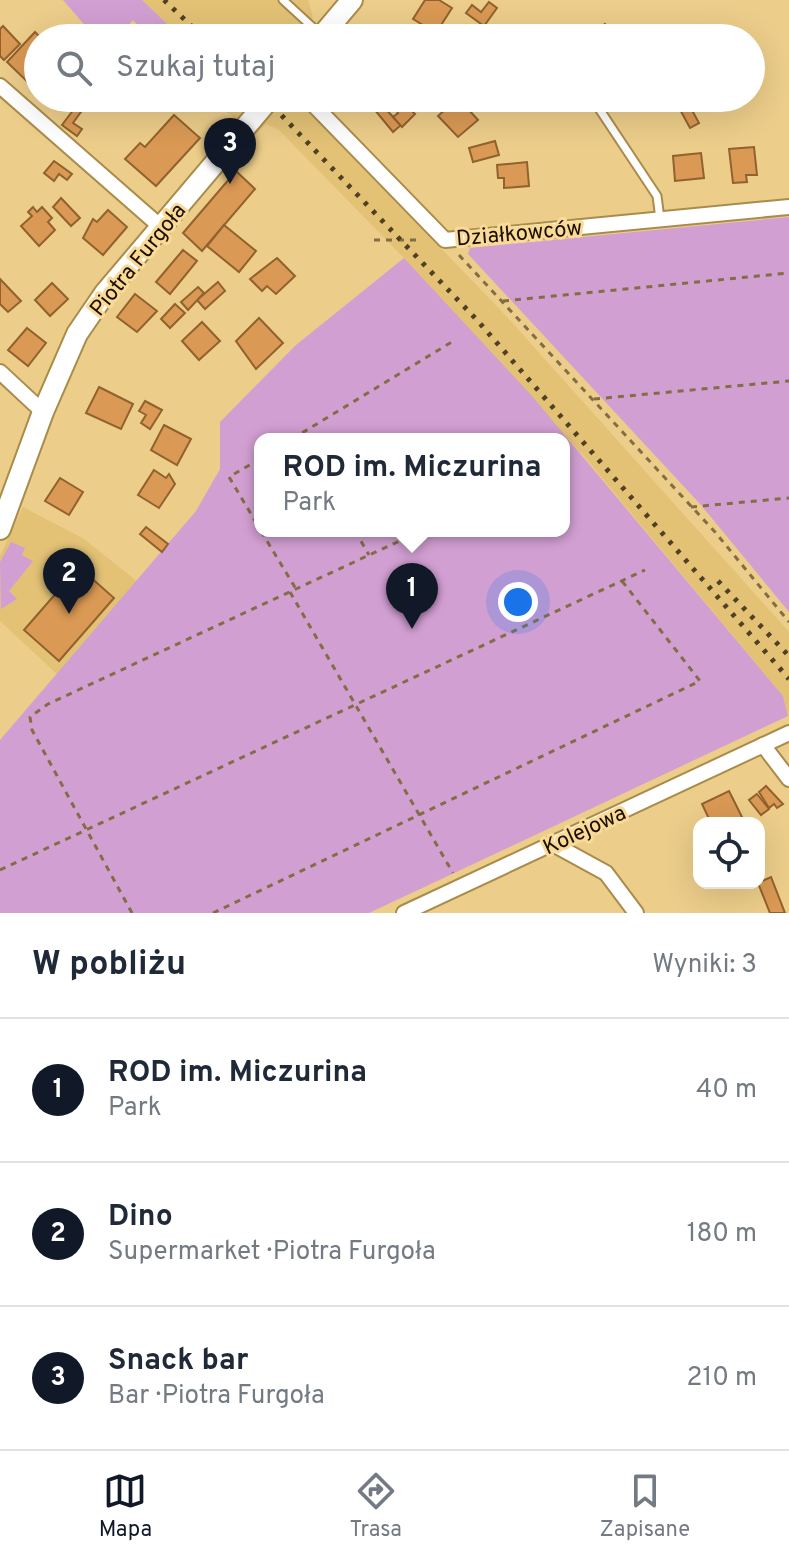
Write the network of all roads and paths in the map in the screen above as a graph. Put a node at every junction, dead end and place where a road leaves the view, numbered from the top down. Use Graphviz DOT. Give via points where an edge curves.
graph roads {
  1 [pos="283,0"];
  2 [pos="352,0"];
  3 [pos="308,24"];
  4 [pos="332,24"];
  5 [pos="0,86"];
  6 [pos="24,107"];
  7 [pos="30,112"];
  8 [pos="258,112"];
  9 [pos="321,112"];
  10 [pos="601,112"];
  11 [pos="789,207"];
  12 [pos="660,219"];
  13 [pos="162,228"];
  14 [pos="374,240"];
  15 [pos="445,240"];
  16 [pos="789,273"];
  17 [pos="503,301"];
  18 [pos="455,340"];
  19 [pos="0,372"];
  20 [pos="789,381"];
  21 [pos="594,399"];
  22 [pos="43,412"];
  23 [pos="305,433"];
  24 [pos="254,462"];
  25 [pos="789,498"];
  26 [pos="691,507"];
  27 [pos="254,518"];
  28 [pos="0,529"];
  29 [pos="265,537"];
  30 [pos="358,537"];
  31 [pos="408,537"];
  32 [pos="369,555"];
  33 [pos="645,570"];
  34 [pos="622,581"];
  35 [pos="296,589"];
  36 [pos="290,592"];
  37 [pos="786,609"];
  38 [pos="779,610"];
  39 [pos="789,622"];
  40 [pos="356,706"];
  41 [pos="789,733"];
  42 [pos="763,745"];
  43 [pos="789,779"];
  44 [pos="418,815"];
  45 [pos="86,831"];
  46 [pos="553,844"];
  47 [pos="0,870"];
  48 [pos="460,887"];
  49 [pos="132,913"];
  50 [pos="213,913"];
  51 [pos="404,913"];
  52 [pos="636,913"];
  1 -- 3 [label="lane"];
  2 -- 4 [label="street"];
  5 -- 6 [label="street"];
  7 -- 13 [label="street"];
  8 -- 13 [label="street, Piotra Furgoła"];
  9 -- 15 [label="street, Działkowców"];
  10 -- 12 [label="lane" via="657,196"];
  11 -- 12 [label="street, Działkowców"];
  12 -- 15 [label="street, Działkowców"];
  13 -- 22 [label="street, Piotra Furgoła" via="77,334"];
  14 -- 15 [label="path"];
  15 -- 17 [label="path"];
  16 -- 17 [label="path"];
  17 -- 21 [label="path"];
  18 -- 23 [label="path"];
  19 -- 22 [label="street"];
  20 -- 21 [label="path"];
  21 -- 26 [label="path"];
  22 -- 28 [label="street, Piotra Furgoła"];
  24 -- 27 [label="path" via="229,477"];
  25 -- 26 [label="path"];
  26 -- 38 [label="path"];
  29 -- 35 [label="path"];
  30 -- 32 [label="path"];
  31 -- 32 [label="path"];
  32 -- 35 [label="path"];
  33 -- 34 [label="path"];
  34 -- 40 [label="path"];
  34 -- 44 [label="path" via="700,681"];
  35 -- 36 [label="path"];
  36 -- 40 [label="path"];
  36 -- 45 [label="path" via="30,717"];
  37 -- 38 [label="path"];
  38 -- 39 [label="path"];
  40 -- 44 [label="path"];
  40 -- 45 [label="path"];
  41 -- 42 [label="street, Kolejowa"];
  42 -- 43 [label="street"];
  42 -- 46 [label="street, Kolejowa"];
  44 -- 48 [label="path"];
  44 -- 50 [label="path"];
  45 -- 47 [label="path"];
  45 -- 49 [label="path"];
  46 -- 48 [label="street, Kolejowa"];
  46 -- 52 [label="street" via="606,873"];
  48 -- 51 [label="street, Kolejowa"];
}
